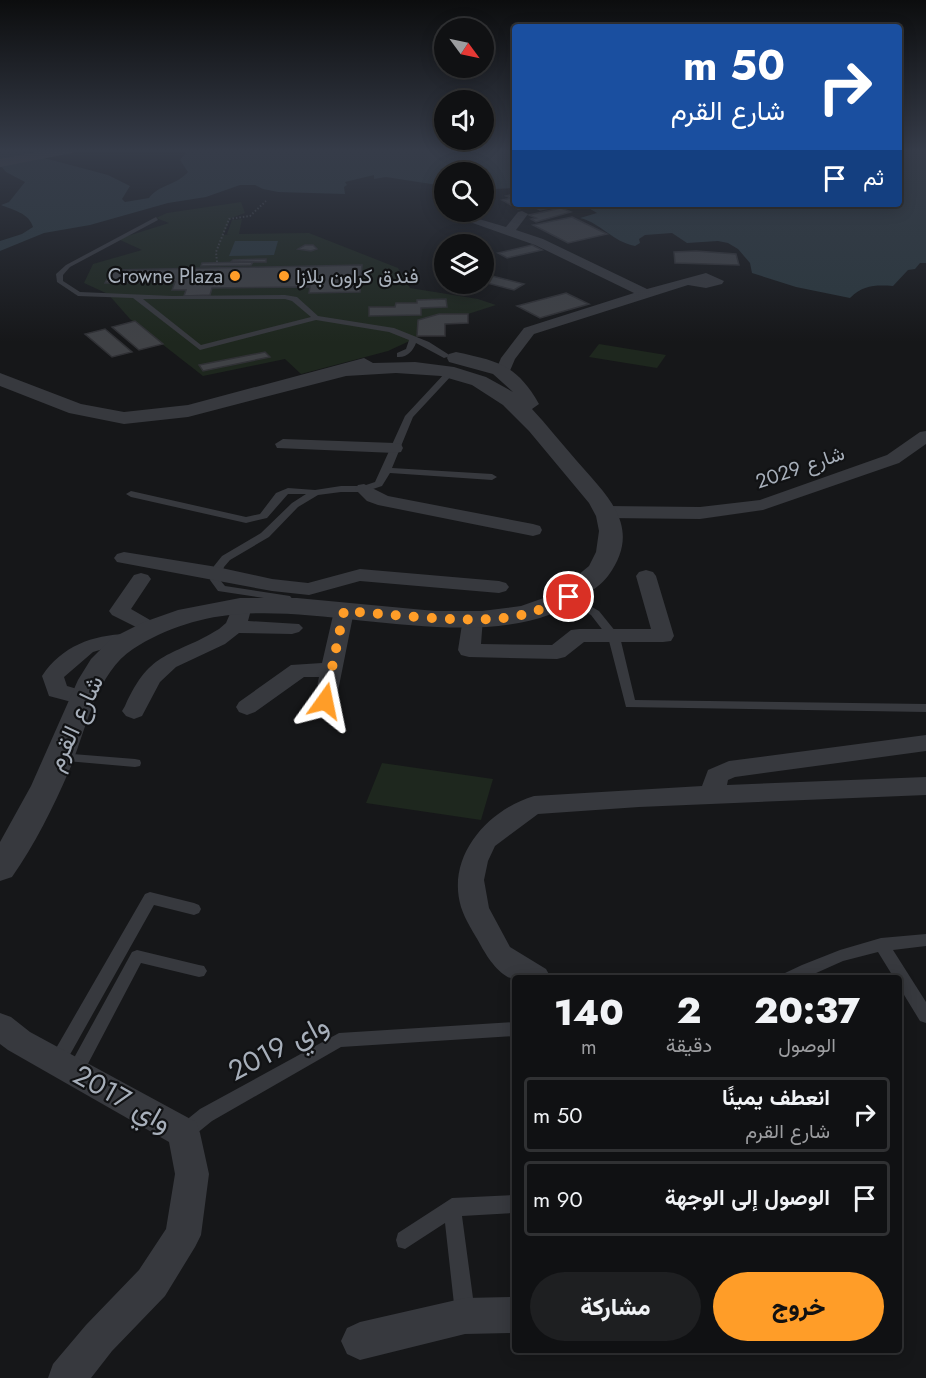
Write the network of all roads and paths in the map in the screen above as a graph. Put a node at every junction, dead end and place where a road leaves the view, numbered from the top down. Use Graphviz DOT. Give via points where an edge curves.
graph roads {
  1 [pos="253,213"];
  2 [pos="522,214"];
  3 [pos="156,219"];
  4 [pos="478,222"];
  5 [pos="509,232"];
  6 [pos="217,262"];
  7 [pos="698,281"];
  8 [pos="185,293"];
  9 [pos="211,293"];
  10 [pos="645,294"];
  11 [pos="135,296"];
  12 [pos="154,296"];
  13 [pos="272,296"];
  14 [pos="316,318"];
  15 [pos="413,340"];
  16 [pos="400,355"];
  17 [pos="439,363"];
  18 [pos="495,367"];
  19 [pos="346,370"];
  20 [pos="471,378"];
  21 [pos="0,379"];
  22 [pos="530,420"];
  23 [pos="926,436"];
  24 [pos="283,444"];
  25 [pos="395,448"];
  26 [pos="387,470"];
  27 [pos="492,477"];
  28 [pos="364,489"];
  29 [pos="315,493"];
  30 [pos="131,494"];
  31 [pos="608,512"];
  32 [pos="533,530"];
  33 [pos="124,558"];
  34 [pos="217,573"];
  35 [pos="645,576"];
  36 [pos="141,579"];
  37 [pos="499,587"];
  38 [pos="569,597"];
  39 [pos="344,611"];
  40 [pos="238,617"];
  41 [pos="293,618"];
  42 [pos="473,618"];
  43 [pos="138,634"];
  44 [pos="614,636"];
  45 [pos="332,670"];
  46 [pos="83,698"];
  47 [pos="325,701"];
  48 [pos="247,707"];
  49 [pos="926,708"];
  50 [pos="134,711"];
  51 [pos="926,742"];
  52 [pos="60,757"];
  53 [pos="135,764"];
  54 [pos="926,786"];
  55 [pos="713,795"];
  56 [pos="0,867"];
  57 [pos="194,909"];
  58 [pos="926,940"];
  59 [pos="881,944"];
  60 [pos="199,971"];
  61 [pos="531,975"];
  62 [pos="796,975"];
  63 [pos="900,975"];
  64 [pos="902,978"];
  65 [pos="926,1016"];
  66 [pos="0,1026"];
  67 [pos="512,1029"];
  68 [pos="66,1067"];
  69 [pos="184,1132"];
  70 [pos="512,1204"];
  71 [pos="452,1207"];
  72 [pos="405,1240"];
  73 [pos="512,1315"];
  74 [pos="465,1316"];
  75 [pos="360,1341"];
  76 [pos="67,1378"];
  1 -- 6 [label="path" via="229,219 216,252"];
  2 -- 5 [label="street"];
  3 -- 11 [label="lane" via="59,274 60,282 78,294"];
  4 -- 5 [label="street"];
  5 -- 10 [label="street" via="539,242"];
  7 -- 10 [label="street"];
  8 -- 12 [label="lane"];
  9 -- 13 [label="lane"];
  10 -- 18 [label="street" via="535,328"];
  11 -- 12 [label="lane"];
  11 -- 14 [label="lane" via="200,348"];
  12 -- 13 [label="lane"];
  13 -- 14 [label="lane" via="294,299"];
  14 -- 15 [label="lane" via="391,330"];
  15 -- 16 [label="lane" via="409,350"];
  15 -- 17 [label="lane" via="426,344"];
  16 -- 17 [label="street"];
  16 -- 19 [label="street"];
  17 -- 18 [label="street"];
  17 -- 19 [label="street"];
  17 -- 20 [label="street"];
  17 -- 25 [label="lane"];
  18 -- 20 [label="street" via="482,378"];
  18 -- 22 [label="street" via="520,387 532,411"];
  19 -- 21 [label="street" via="188,411 124,418 76,409"];
  20 -- 22 [label="street" via="500,392"];
  22 -- 31 [label="street"];
  23 -- 31 [label="street, 2029 شارع" via="893,459 763,505 700,513"];
  24 -- 25 [label="street"];
  25 -- 26 [label="lane"];
  26 -- 27 [label="lane"];
  26 -- 28 [label="lane" via="379,484"];
  28 -- 29 [label="lane"];
  28 -- 32 [label="street" via="384,501"];
  29 -- 30 [label="lane" via="290,490 256,520"];
  29 -- 34 [label="lane" via="296,505 265,535 226,558"];
  31 -- 38 [label="street, شارع القرم" via="612,538 604,566 582,590"];
  33 -- 34 [label="street"];
  34 -- 37 [label="street" via="309,589 360,575"];
  34 -- 41 [label="lane" via="215,580 222,589 286,598"];
  35 -- 44 [label="street" via="663,636"];
  36 -- 43 [label="street" via="119,610"];
  38 -- 42 [label="street, شارع القرم" via="548,607 504,618"];
  38 -- 44 [label="lane" via="595,613"];
  39 -- 41 [label="street, شارع القرم"];
  39 -- 42 [label="street, شارع القرم"];
  39 -- 45 [label="street"];
  40 -- 41 [label="street, شارع القرم" via="259,604"];
  40 -- 43 [label="street, شارع القرم" via="204,611"];
  40 -- 50 [label="street" via="223,635 159,668"];
  42 -- 44 [label="street" via="469,650 557,652 579,635"];
  43 -- 46 [label="street, شارع القرم" via="118,646 90,680"];
  43 -- 46 [label="street" via="101,640 78,651 53,676 57,691"];
  44 -- 49 [label="lane" via="630,704"];
  45 -- 47 [label="street"];
  45 -- 48 [label="street" via="299,670"];
  46 -- 52 [label="street, شارع القرم"];
  51 -- 55 [label="street" via="729,769 717,776"];
  52 -- 53 [label="lane"];
  52 -- 56 [label="street, شارع القرم" via="17,845"];
  54 -- 55 [label="street"];
  55 -- 61 [label="street" via="534,805 520,811 485,840 471,880 475,908 500,955"];
  57 -- 68 [label="lane" via="150,898"];
  58 -- 59 [label="lane"];
  59 -- 62 [label="lane" via="816,964"];
  59 -- 63 [label="lane"];
  60 -- 68 [label="lane" via="137,956"];
  64 -- 65 [label="lane"];
  66 -- 68 [label="street, واي 2017"];
  67 -- 69 [label="lane, واي 2019" via="339,1040 206,1115"];
  68 -- 69 [label="street, واي 2017"];
  69 -- 76 [label="street, واي 2017" via="192,1174 183,1235 152,1283"];
  70 -- 71 [label="lane"];
  71 -- 72 [label="lane"];
  71 -- 74 [label="lane"];
  73 -- 74 [label="street"];
  74 -- 75 [label="street"];
}
